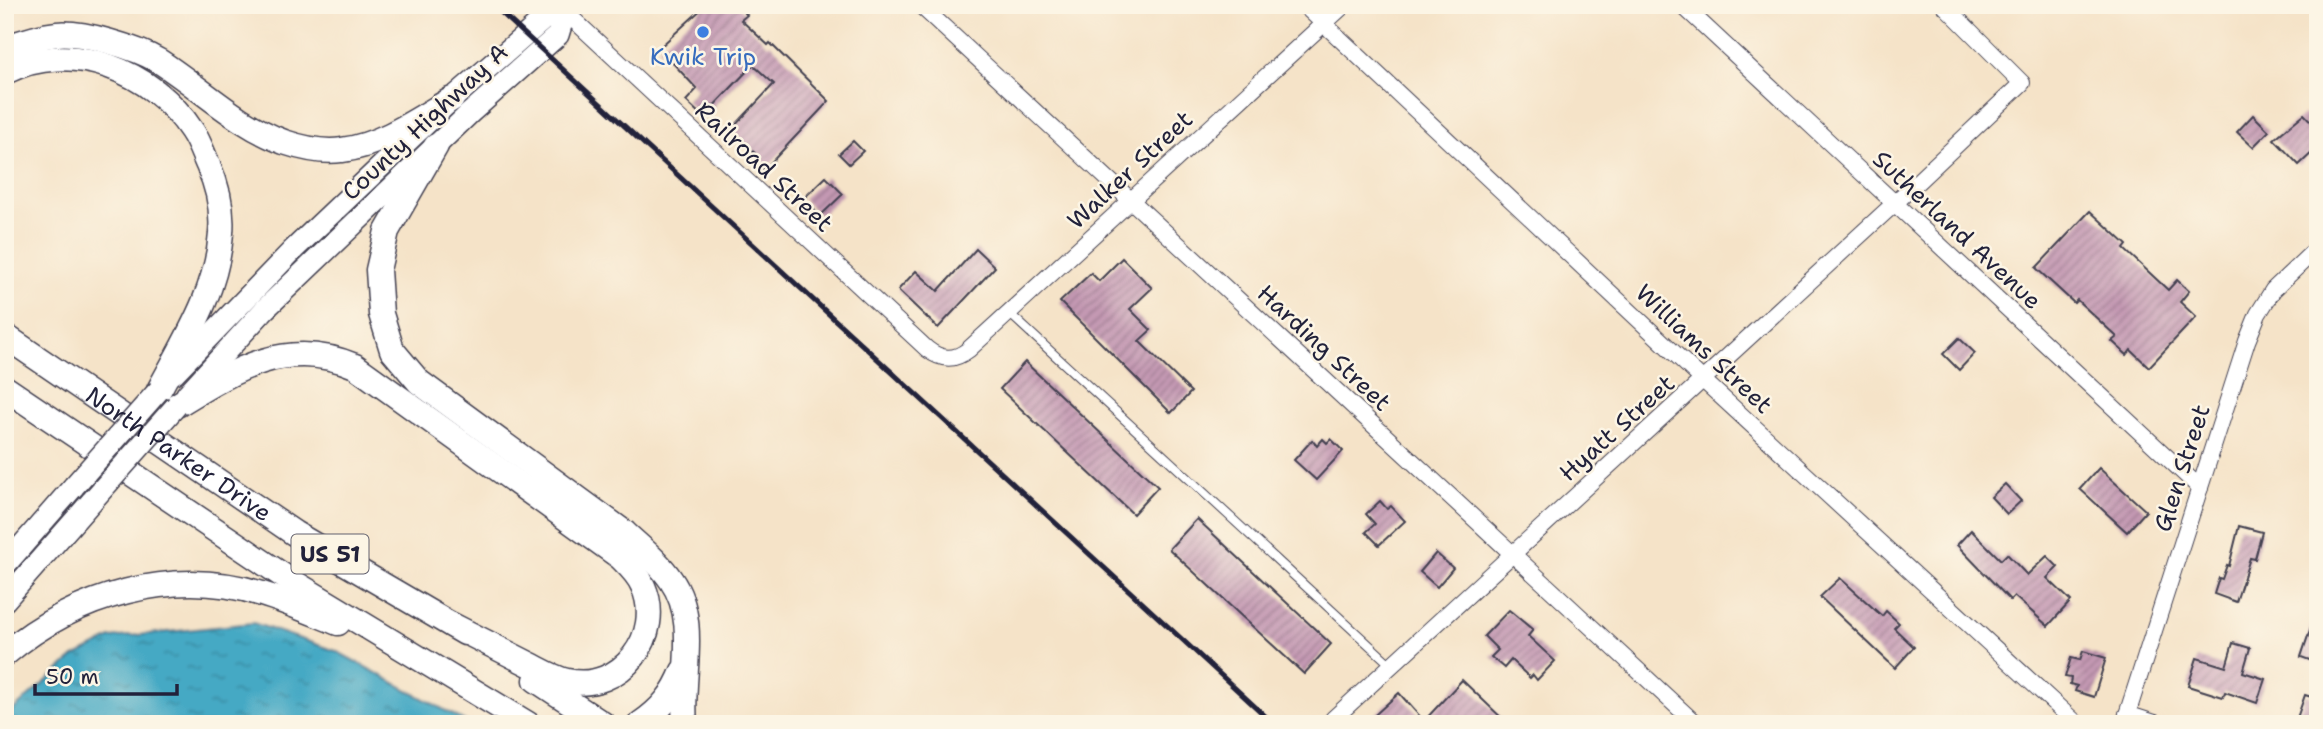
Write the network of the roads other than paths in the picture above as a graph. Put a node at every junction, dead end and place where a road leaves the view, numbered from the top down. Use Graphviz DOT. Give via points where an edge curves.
graph roads {
  1 [pos="920,5"];
  2 [pos="1304,5"];
  3 [pos="1344,5"];
  4 [pos="1682,5"];
  5 [pos="1944,5"];
  6 [pos="565,8"];
  7 [pos="1324,24"];
  8 [pos="5,48"];
  9 [pos="5,72"];
  10 [pos="452,99"];
  11 [pos="436,146"];
  12 [pos="1130,201"];
  13 [pos="1895,203"];
  14 [pos="2318,247"];
  15 [pos="1009,313"];
  16 [pos="5,324"];
  17 [pos="5,336"];
  18 [pos="942,358"];
  19 [pos="64,374"];
  20 [pos="1703,380"];
  21 [pos="5,388"];
  22 [pos="168,398"];
  23 [pos="2200,488"];
  24 [pos="1513,553"];
  25 [pos="5,565"];
  26 [pos="5,600"];
  27 [pos="452,625"];
  28 [pos="399,646"];
  29 [pos="5,654"];
  30 [pos="686,664"];
  31 [pos="1391,665"];
  32 [pos="1333,719"];
  33 [pos="2125,719"];
  34 [pos="528,722"];
  35 [pos="603,724"];
  36 [pos="640,724"];
  37 [pos="685,724"];
  38 [pos="1696,724"];
  39 [pos="2077,724"];
  40 [pos="2158,724"];
  1 -- 12 [label="street, Harding Street"];
  2 -- 7 [label="street, Williams Street"];
  3 -- 7 [label="street, Walker Street"];
  4 -- 13 [label="street, Sutherland Avenue"];
  5 -- 13 [label="street, Hyatt Street" via="2022,83"];
  6 -- 10 [label="main road, County Highway A" via="544,19"];
  6 -- 11 [label="main road, County Highway A" via="558,35"];
  6 -- 18 [label="street, Railroad Street" via="927,349"];
  7 -- 12 [label="street, Walker Street"];
  7 -- 20 [label="street, Williams Street"];
  8 -- 10 [label="main road" via="59,33 124,45 157,60 268,136 314,150 369,144"];
  9 -- 22 [label="main road" via="62,58 111,65 157,92 193,132 213,177 222,229 214,279"];
  10 -- 22 [label="main road, County Highway A" via="303,240"];
  11 -- 22 [label="main road, County Highway A"];
  11 -- 30 [label="main road" via="387,231 378,270 381,314 392,350 419,382 625,533 653,559 672,581 683,604"];
  12 -- 15 [label="street, Walker Street"];
  12 -- 24 [label="street, Harding Street"];
  13 -- 20 [label="street, Hyatt Street"];
  13 -- 23 [label="street, Sutherland Avenue"];
  14 -- 23 [label="street, Glen Street" via="2273,290 2258,314"];
  15 -- 18 [label="street, Walker Street" via="962,356"];
  15 -- 31 [label="lane"];
  16 -- 19 [label="main road"];
  17 -- 19 [label="main road, North Parker Drive / US 51"];
  19 -- 27 [label="main road, North Parker Drive / US 51" via="294,533"];
  20 -- 24 [label="street, Hyatt Street"];
  20 -- 39 [label="street, Williams Street"];
  21 -- 28 [label="main road, North Parker Drive / US 51" via="285,577"];
  22 -- 25 [label="main road, County Highway A, bridge" via="74,486"];
  22 -- 26 [label="main road, County Highway A, bridge" via="92,501"];
  22 -- 27 [label="main road" via="247,366 290,355 323,356 355,366 620,557 643,586 649,615 643,642 624,668 579,683 556,678"];
  23 -- 33 [label="street, Glen Street"];
  24 -- 31 [label="street, Hyatt Street"];
  24 -- 38 [label="street, Harding Street"];
  27 -- 35 [label="main road, North Parker Drive / US 51"];
  28 -- 29 [label="main road" via="261,593 184,582 150,585 75,609 48,622"];
  28 -- 34 [label="main road, North Parker Drive / US 51"];
  30 -- 36 [label="main road" via="676,689"];
  30 -- 37 [label="main road"];
  31 -- 32 [label="street, Hyatt Street"];
  33 -- 40 [label="street"];
}
